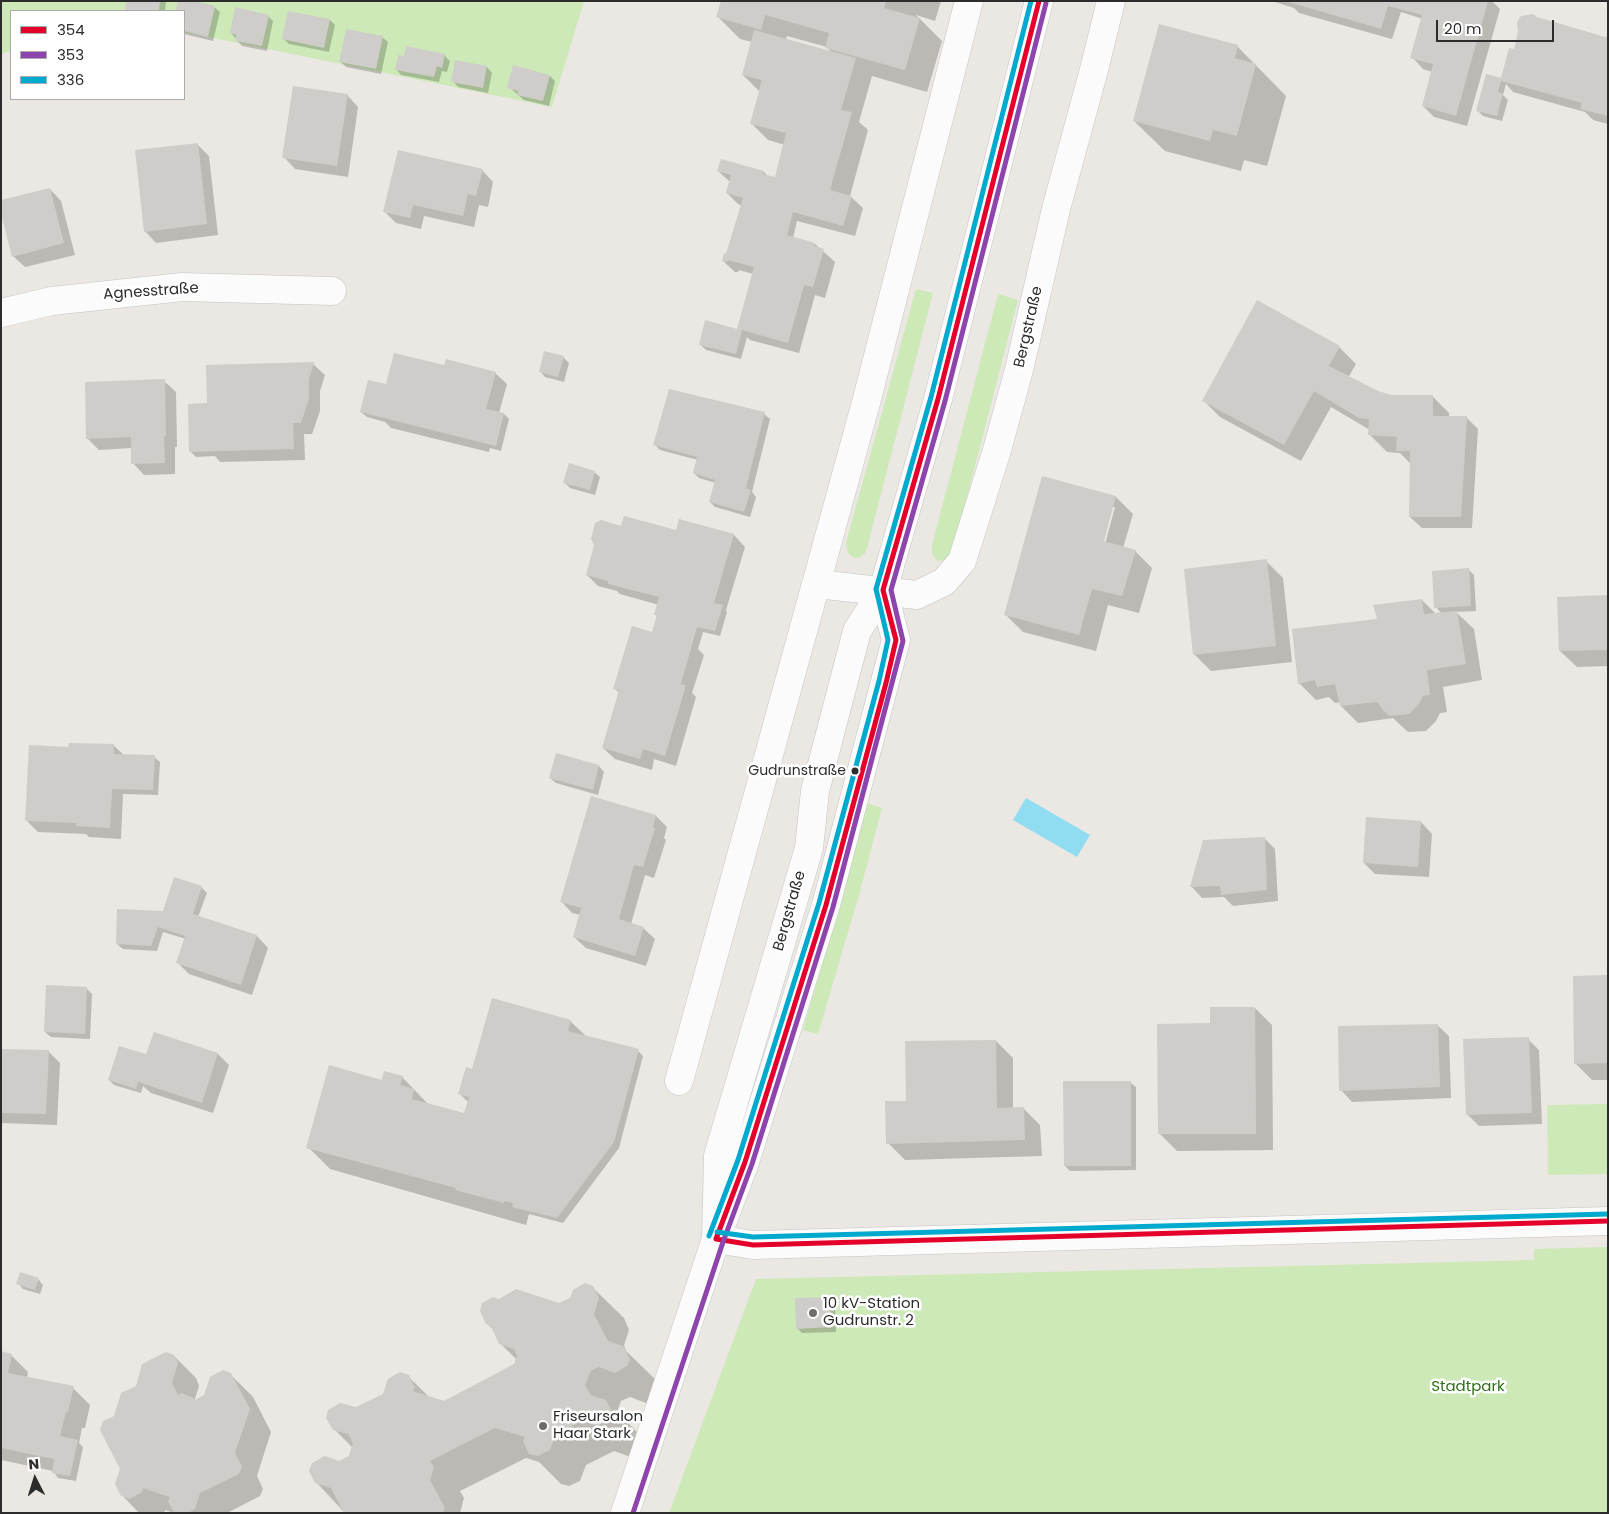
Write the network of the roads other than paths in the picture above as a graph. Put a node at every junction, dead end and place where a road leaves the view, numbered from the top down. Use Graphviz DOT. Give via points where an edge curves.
graph roads {
  1 [pos="969,1"];
  2 [pos="1039,1"];
  3 [pos="1111,1"];
  4 [pos="332,291"];
  5 [pos="1,313"];
  6 [pos="817,584"];
  7 [pos="883,590"];
  8 [pos="679,1081"];
  9 [pos="1608,1222"];
  10 [pos="716,1239"];
  11 [pos="626,1513"];
  1 -- 6 [label="street"];
  2 -- 7 [label="street, Bergstraße" via="938,399"];
  3 -- 7 [label="street, Bergstraße" via="1056,209 1019,370 962,561 944,582 917,595"];
  4 -- 5 [label="street, Agnesstraße" via="182,287 52,301"];
  6 -- 7 [label="street, Bergstraße"];
  6 -- 8 [label="street"];
  7 -- 10 [label="street, Bergstraße" via="857,632 815,791 809,848 718,1156"];
  7 -- 10 [label="street, Bergstraße" via="896,640 886,683 826,905 745,1162"];
  9 -- 10 [label="street" via="754,1245"];
  10 -- 11 [label="street, Bergstraße"];
}
